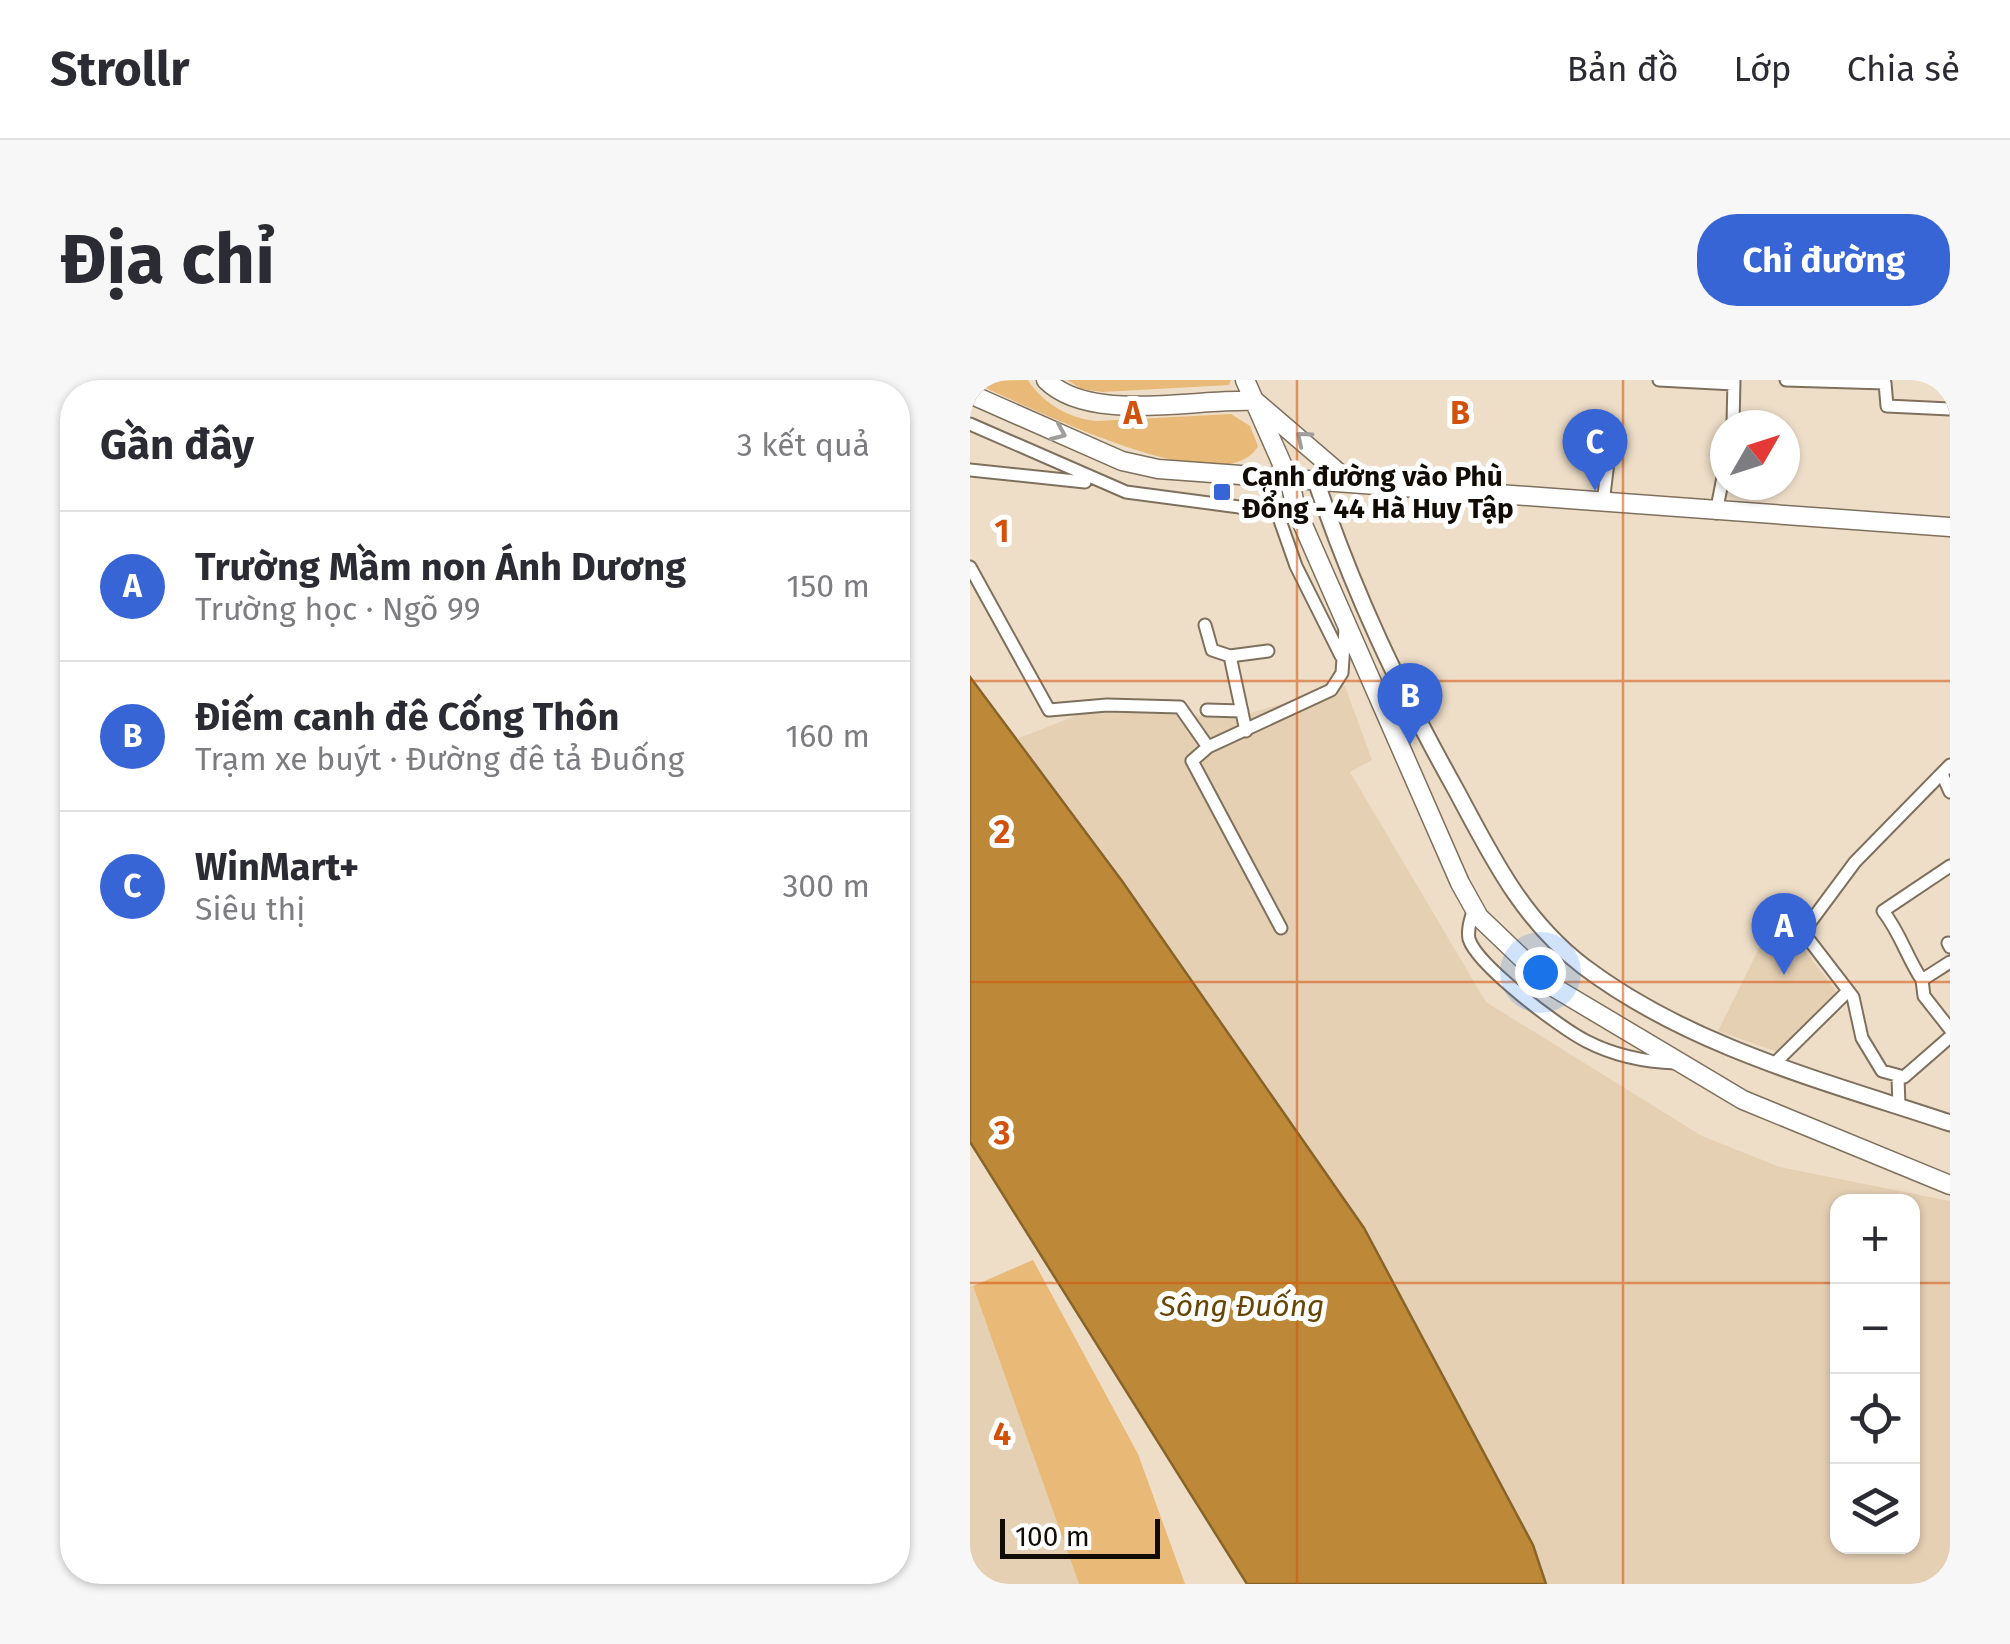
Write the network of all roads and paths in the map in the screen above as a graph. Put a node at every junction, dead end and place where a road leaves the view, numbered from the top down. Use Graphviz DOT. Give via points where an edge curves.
graph roads {
  1 [pos="1046,380"];
  2 [pos="1245,380"];
  3 [pos="1659,380"];
  4 [pos="1786,380"];
  5 [pos="1734,382"];
  6 [pos="970,394"];
  7 [pos="1255,401"];
  8 [pos="1950,408"];
  9 [pos="1733,410"];
  10 [pos="970,424"];
  11 [pos="1612,429"];
  12 [pos="970,470"];
  13 [pos="1347,480"];
  14 [pos="1316,481"];
  15 [pos="1290,482"];
  16 [pos="1099,483"];
  17 [pos="1719,500"];
  18 [pos="1603,503"];
  19 [pos="1287,510"];
  20 [pos="1716,513"];
  21 [pos="1950,527"];
  22 [pos="970,567"];
  23 [pos="1346,618"];
  24 [pos="1205,626"];
  25 [pos="1268,651"];
  26 [pos="1230,656"];
  27 [pos="1343,660"];
  28 [pos="1207,710"];
  29 [pos="1242,711"];
  30 [pos="1246,731"];
  31 [pos="1208,747"];
  32 [pos="1946,770"];
  33 [pos="1950,792"];
  34 [pos="1950,866"];
  35 [pos="1474,908"];
  36 [pos="1281,928"];
  37 [pos="1950,962"];
  38 [pos="1922,980"];
  39 [pos="1848,991"];
  40 [pos="1950,1029"];
  41 [pos="1950,1037"];
  42 [pos="1682,1063"];
  43 [pos="1774,1064"];
  44 [pos="1898,1078"];
  45 [pos="1898,1106"];
  46 [pos="1950,1123"];
  47 [pos="1950,1186"];
  1 -- 7 [label="main road" via="1062,394 1093,404"];
  2 -- 7 [label="main road"];
  3 -- 5 [label="street"];
  4 -- 8 [label="street" via="1886,383 1887,406"];
  5 -- 9 [label="street"];
  6 -- 15 [label="main road, one-way" via="1122,461"];
  13 -- 7 [label="main road, one-way"];
  7 -- 15 [label="main road"];
  10 -- 16 [label="street"];
  11 -- 18 [label="street"];
  12 -- 16 [label="street"];
  13 -- 14 [label="main road"];
  13 -- 18 [label="main road"];
  14 -- 15 [label="main road"];
  14 -- 43 [label="street" via="1382,656 1521,905 1552,940 1606,982 1681,1027"];
  15 -- 19 [label="main road"];
  16 -- 19 [label="street" via="1126,492"];
  17 -- 20 [label="street"];
  18 -- 20 [label="main road"];
  19 -- 23 [label="main road"];
  19 -- 27 [label="street" via="1296,566"];
  20 -- 21 [label="main road"];
  22 -- 31 [label="street" via="1049,710 1180,707"];
  23 -- 27 [label="street"];
  23 -- 35 [label="main road"];
  24 -- 26 [label="street" via="1212,650"];
  25 -- 26 [label="street"];
  26 -- 29 [label="street"];
  27 -- 30 [label="street" via="1331,690"];
  28 -- 29 [label="street"];
  29 -- 30 [label="street"];
  30 -- 31 [label="street"];
  31 -- 36 [label="street" via="1192,761 1201,786"];
  32 -- 33 [label="street"];
  32 -- 39 [label="street" via="1855,862 1803,928"];
  34 -- 38 [label="street" via="1882,910 1903,936 1903,950"];
  35 -- 42 [label="main road" via="1550,984"];
  35 -- 42 [label="street" via="1472,946 1584,1040 1634,1058"];
  37 -- 38 [label="street"];
  38 -- 40 [label="street" via="1924,996"];
  39 -- 43 [label="street"];
  39 -- 44 [label="street" via="1871,1056"];
  41 -- 44 [label="street"];
  42 -- 47 [label="main road" via="1743,1100"];
  43 -- 45 [label="street"];
  44 -- 45 [label="street"];
  45 -- 46 [label="street"];
}
